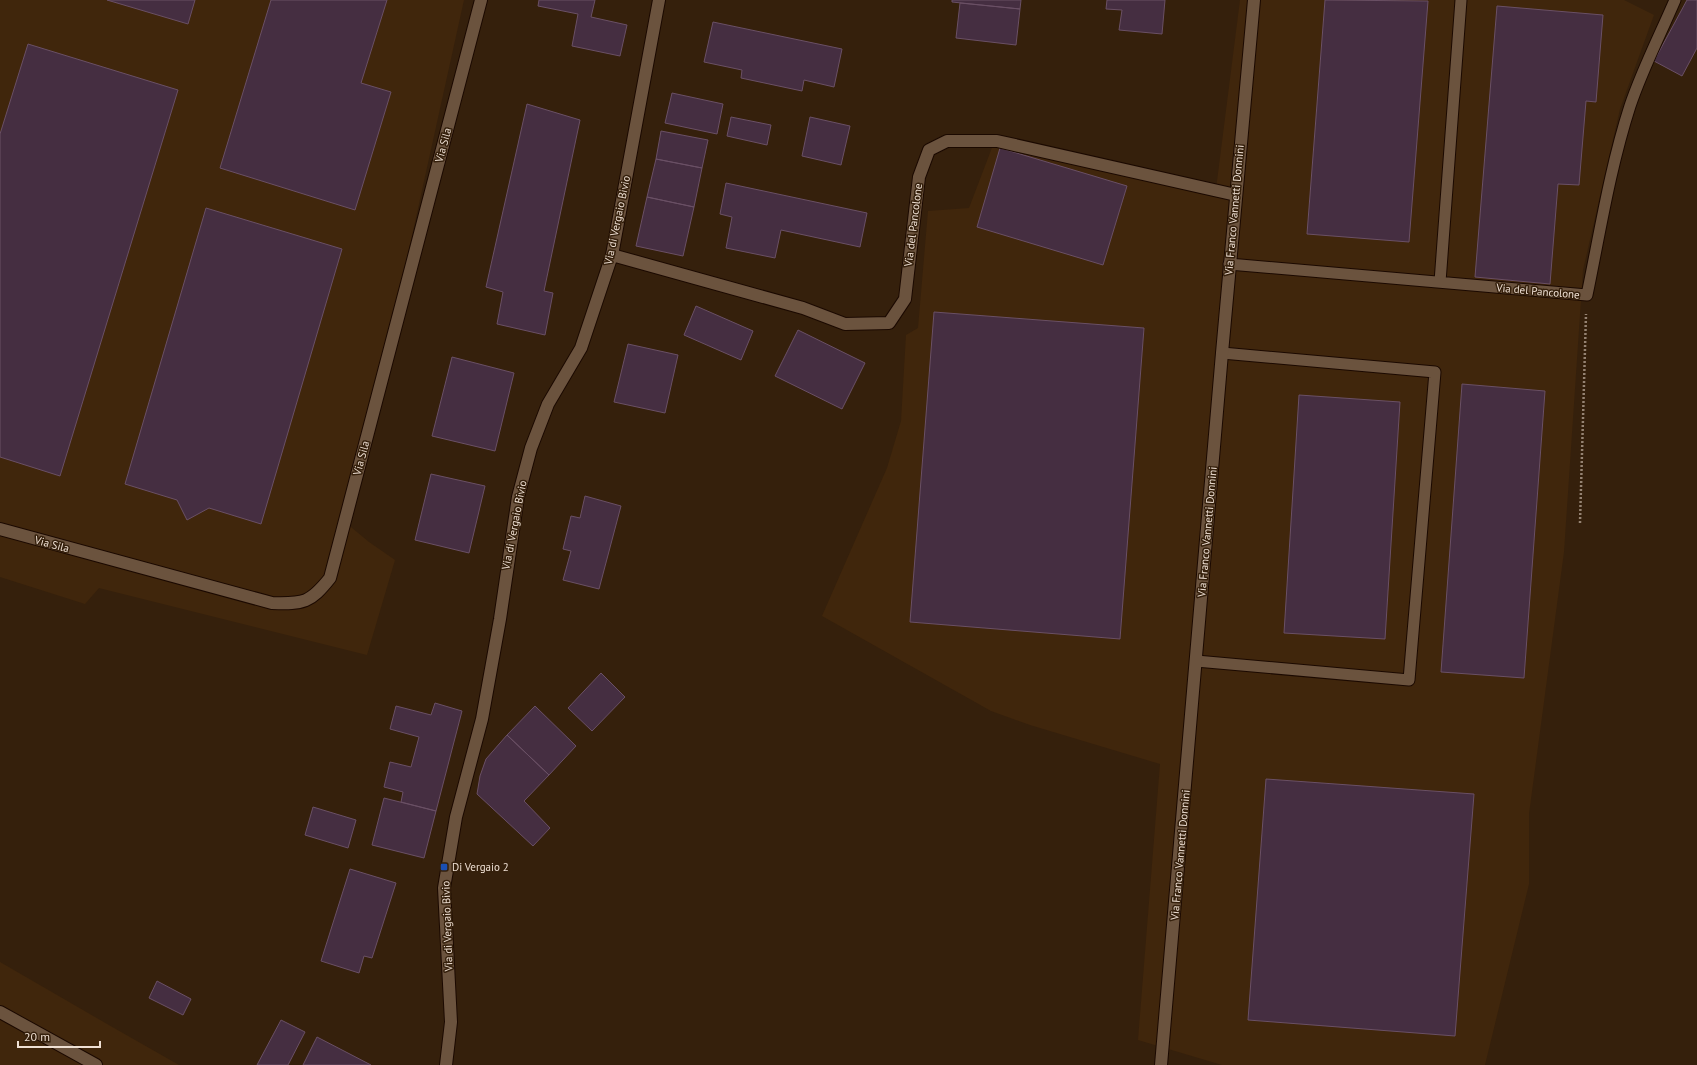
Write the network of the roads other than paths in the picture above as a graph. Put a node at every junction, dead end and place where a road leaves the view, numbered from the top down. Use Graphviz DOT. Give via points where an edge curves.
graph roads {
  1 [pos="481,0"];
  2 [pos="659,0"];
  3 [pos="1254,0"];
  4 [pos="1461,0"];
  5 [pos="1675,0"];
  6 [pos="1236,194"];
  7 [pos="612,255"];
  8 [pos="1229,264"];
  9 [pos="1440,282"];
  10 [pos="1222,353"];
  11 [pos="0,529"];
  12 [pos="1196,662"];
  13 [pos="1,1016"];
  14 [pos="96,1065"];
  15 [pos="446,1065"];
  16 [pos="1161,1065"];
  1 -- 11 [label="street, Via Sila" via="330,578 315,596 295,604 272,603"];
  2 -- 7 [label="street, Via di Vergaio Bivio"];
  3 -- 6 [label="street, Via Franco Vannetti Donnini"];
  4 -- 9 [label="lane"];
  5 -- 9 [label="lane, Via del Pancolone" via="1630,105 1614,162 1587,295"];
  6 -- 7 [label="street, Via del Pancolone" via="997,141 947,141 929,150 919,177 905,299 889,324 844,324 803,308"];
  6 -- 8 [label="street, Via Franco Vannetti Donnini"];
  7 -- 15 [label="street, Via di Vergaio Bivio" via="580,348 548,404 531,448 518,497 482,719 456,817 444,888 451,1022"];
  8 -- 9 [label="lane, Via del Pancolone"];
  8 -- 10 [label="street, Via Franco Vannetti Donnini"];
  10 -- 12 [label="street, Via Franco Vannetti Donnini"];
  10 -- 12 [label="lane" via="1435,372 1408,680"];
  12 -- 16 [label="street, Via Franco Vannetti Donnini"];
  13 -- 14 [label="street"];
}
